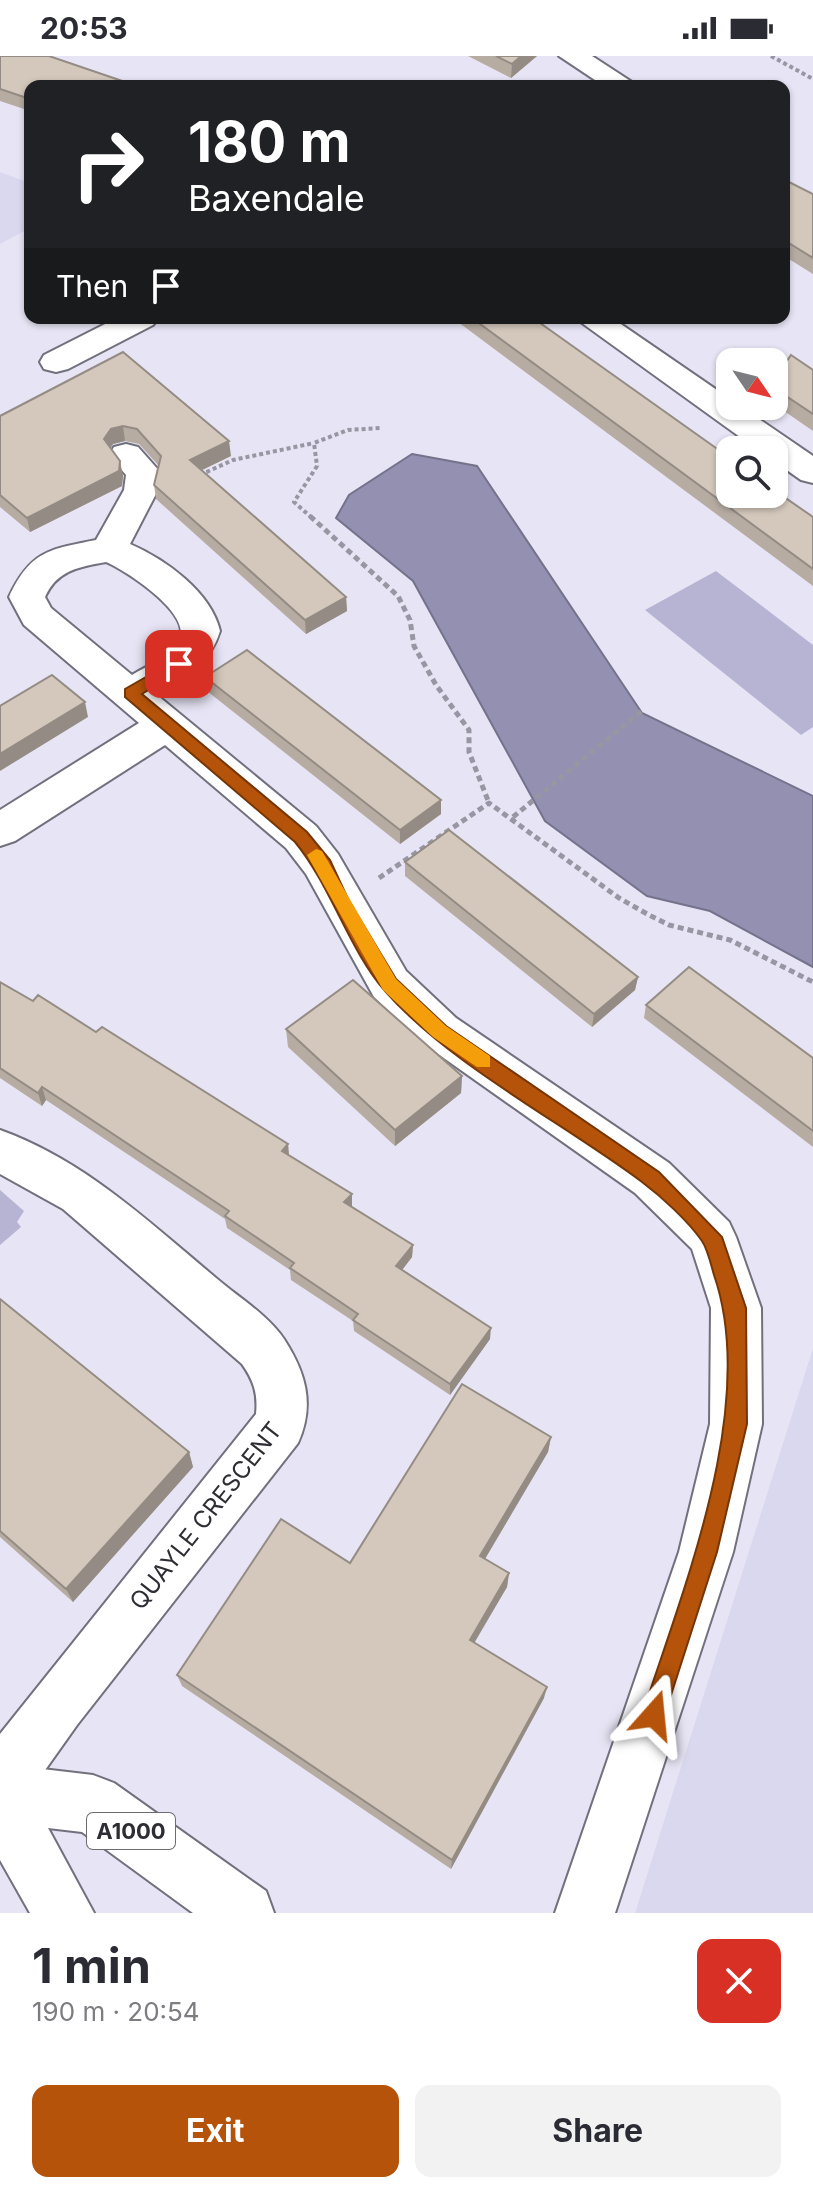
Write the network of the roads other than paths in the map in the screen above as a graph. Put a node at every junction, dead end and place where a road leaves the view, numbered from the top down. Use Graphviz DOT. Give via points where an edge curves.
graph roads {
  1 [pos="573,56"];
  2 [pos="602,80"];
  3 [pos="130,324"];
  4 [pos="600,324"];
  5 [pos="56,362"];
  6 [pos="126,455"];
  7 [pos="813,472"];
  8 [pos="109,549"];
  9 [pos="131,693"];
  10 [pos="168,724"];
  11 [pos="0,830"];
  12 [pos="0,1150"];
  13 [pos="0,1783"];
  14 [pos="0,1793"];
  15 [pos="0,1803"];
  16 [pos="64,1913"];
  17 [pos="244,1913"];
  18 [pos="585,1913"];
  1 -- 2 [label="street"];
  3 -- 5 [label="street"];
  4 -- 7 [label="street"];
  6 -- 8 [label="street" via="144,473 141,490"];
  8 -- 9 [label="street" via="139,562 197,613 201,631 196,647 179,664"];
  8 -- 9 [label="street" via="57,560 36,577 27,597 37,616"];
  9 -- 10 [label="street"];
  10 -- 11 [label="street"];
  10 -- 18 [label="street" via="301,837 323,865 390,984 440,1031 652,1178 712,1237 736,1308 736,1424 706,1552"];
  12 -- 13 [label="street, QUAYLE CRESCENT" via="80,1194 260,1347 277,1370 284,1395 280,1425"];
  14 -- 17 [label="street, A1000" via="93,1804"];
  15 -- 16 [label="street"];
}
